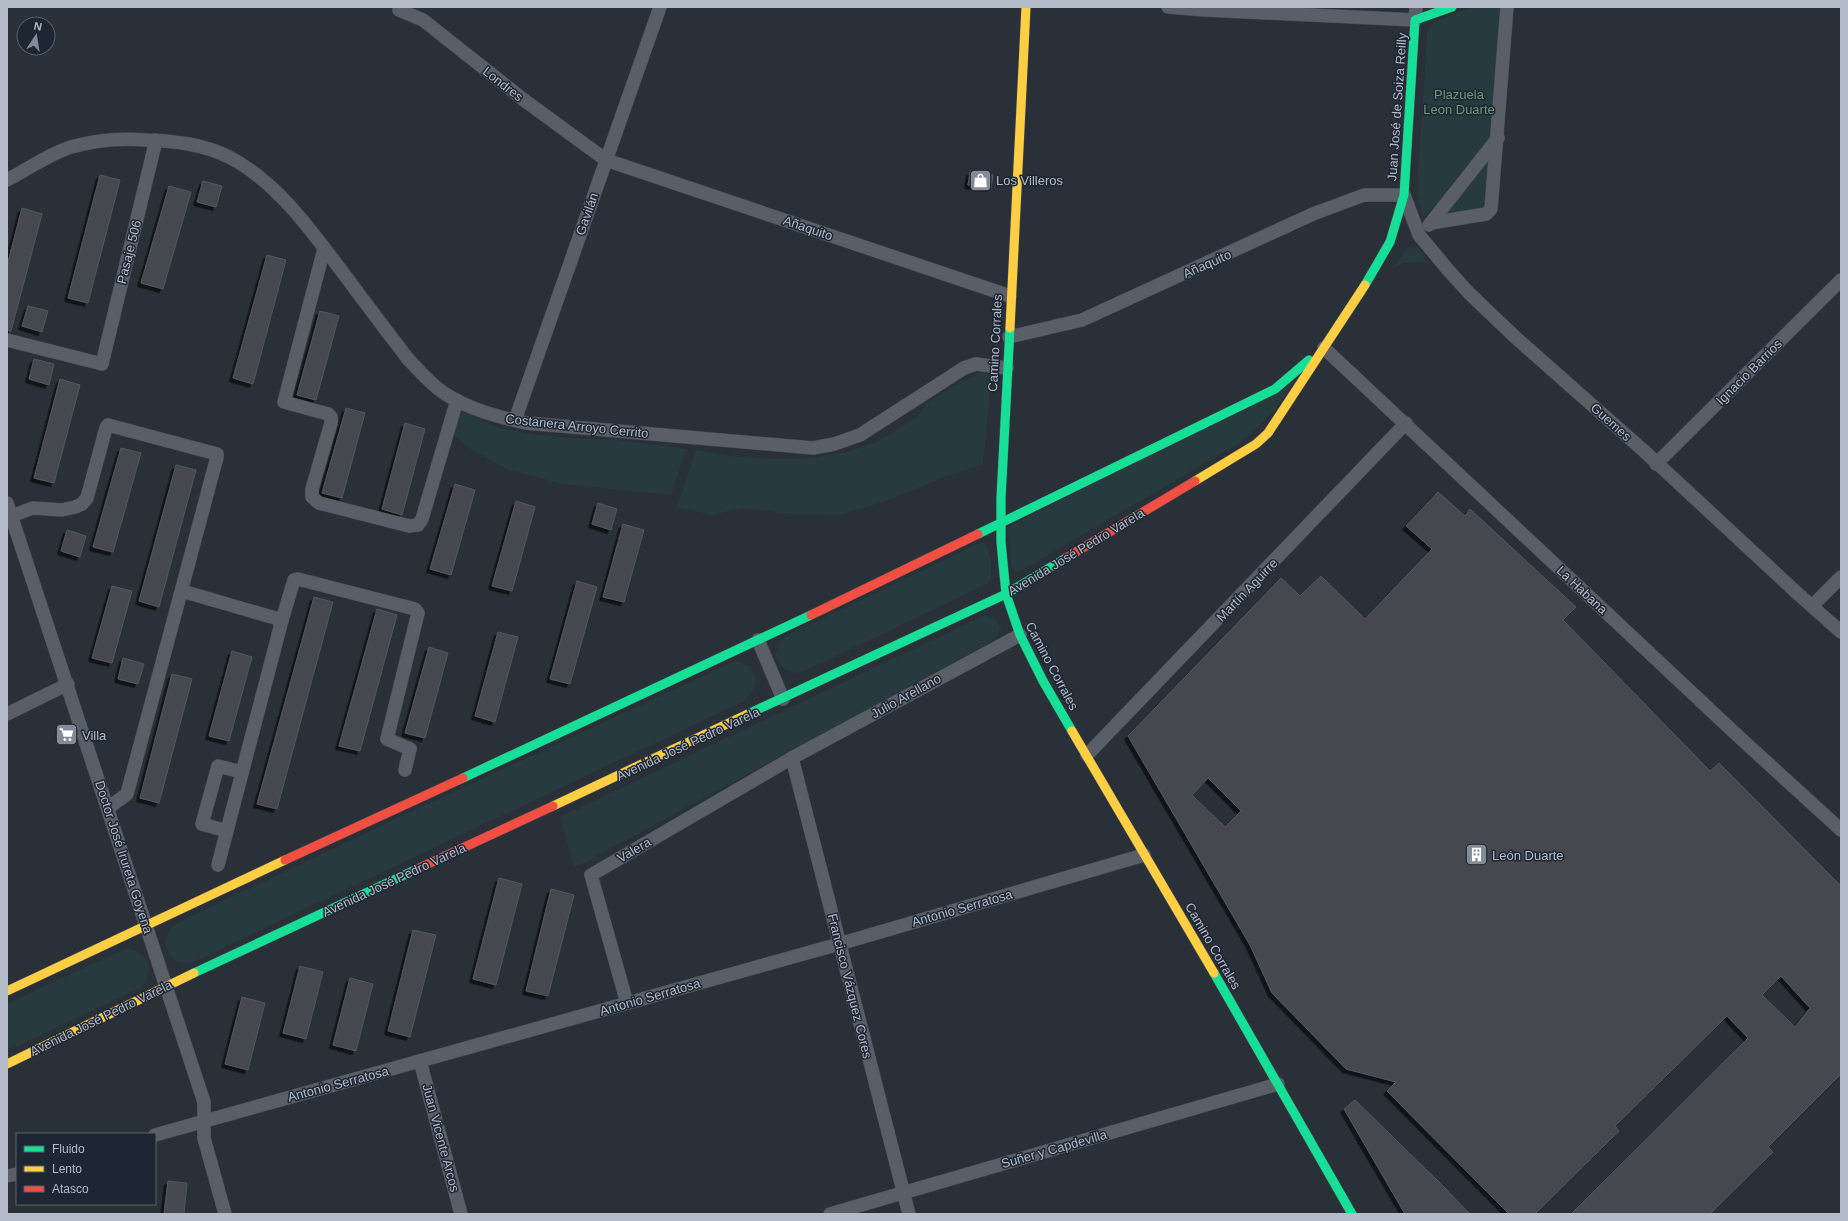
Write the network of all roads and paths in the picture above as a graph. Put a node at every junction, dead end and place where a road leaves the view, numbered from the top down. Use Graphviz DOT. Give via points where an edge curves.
graph roads {
  1 [pos="660,7"];
  2 [pos="1026,7"];
  3 [pos="1168,7"];
  4 [pos="1452,7"];
  5 [pos="1507,7"];
  6 [pos="399,10"];
  7 [pos="1416,13"];
  8 [pos="1498,138"];
  9 [pos="156,140"];
  10 [pos="606,160"];
  11 [pos="7,180"];
  12 [pos="1404,195"];
  13 [pos="1431,223"];
  14 [pos="1419,235"];
  15 [pos="324,249"];
  16 [pos="1841,280"];
  17 [pos="1010,296"];
  18 [pos="1009,337"];
  19 [pos="7,340"];
  20 [pos="1324,348"];
  21 [pos="1007,368"];
  22 [pos="457,400"];
  23 [pos="515,420"];
  24 [pos="1406,423"];
  25 [pos="1656,464"];
  26 [pos="7,503"];
  27 [pos="11,516"];
  28 [pos="1001,524"];
  29 [pos="1841,578"];
  30 [pos="182,591"];
  31 [pos="1006,594"];
  32 [pos="1812,606"];
  33 [pos="282,620"];
  34 [pos="1841,632"];
  35 [pos="1020,635"];
  36 [pos="758,640"];
  37 [pos="68,684"];
  38 [pos="783,699"];
  39 [pos="7,714"];
  40 [pos="1087,755"];
  41 [pos="792,758"];
  42 [pos="405,770"];
  43 [pos="242,772"];
  44 [pos="108,808"];
  45 [pos="1841,830"];
  46 [pos="227,831"];
  47 [pos="1144,855"];
  48 [pos="218,865"];
  49 [pos="146,924"];
  50 [pos="839,944"];
  51 [pos="167,986"];
  52 [pos="7,991"];
  53 [pos="627,1004"];
  54 [pos="420,1061"];
  55 [pos="7,1064"];
  56 [pos="1278,1084"];
  57 [pos="204,1121"];
  58 [pos="156,1135"];
  59 [pos="903,1193"];
  60 [pos="225,1214"];
  61 [pos="461,1214"];
  62 [pos="830,1214"];
  63 [pos="908,1214"];
  64 [pos="1352,1214"];
  1 -- 10 [label="street, Gavilán"];
  2 -- 17 [label="street, Camino Corrales"];
  3 -- 7 [label="street" via="1205,10"];
  4 -- 7 [label="street"];
  5 -- 8 [label="street"];
  6 -- 10 [label="street, Londres" via="423,20 524,100"];
  7 -- 12 [label="street, Juan José de Soiza Reilly"];
  8 -- 13 [label="street"];
  8 -- 13 [label="street" via="1491,209 1486,214"];
  9 -- 11 [label="street, Costanera Arroyo Cerrito" via="101,141 71,147"];
  9 -- 15 [label="street, Costanera Arroyo Cerrito" via="180,141 204,147 234,161 269,186 296,211"];
  9 -- 19 [label="street, Pasaje 506" via="102,364"];
  10 -- 17 [label="street, Añaquito"];
  10 -- 23 [label="street, Gavilán"];
  12 -- 14 [label="street, Guemes"];
  12 -- 18 [label="street, Añaquito" via="1364,195 1313,214 1082,320"];
  12 -- 20 [label="street, Avenida José Pedro Varela" via="1390,242"];
  13 -- 14 [label="street"];
  14 -- 25 [label="street, Guemes" via="1469,293"];
  15 -- 22 [label="street, Costanera Arroyo Cerrito" via="408,360 446,395"];
  15 -- 22 [label="street" via="284,402 331,417 312,497 319,503 409,526 418,525"];
  16 -- 25 [label="street, Ignacio Barrios"];
  17 -- 18 [label="street, Camino Corrales"];
  18 -- 21 [label="street, Camino Corrales"];
  20 -- 24 [label="street, La Habana"];
  20 -- 28 [label="street, Avenida José Pedro Varela" via="1275,388"];
  20 -- 31 [label="street, Avenida José Pedro Varela" via="1268,433 1256,444"];
  21 -- 23 [label="street, Costanera Arroyo Cerrito" via="976,364 964,368 860,435 813,448"];
  21 -- 28 [label="street, Camino Corrales"];
  22 -- 23 [label="street, Costanera Arroyo Cerrito" via="498,417"];
  24 -- 40 [label="street, Martín Aguirre"];
  24 -- 45 [label="street, La Habana"];
  25 -- 32 [label="street, Guemes"];
  26 -- 27 [label="street, Doctor José Irureta Goyena"];
  27 -- 30 [label="street" via="33,508 62,510 82,504 87,498 108,425 217,454"];
  27 -- 37 [label="street, Doctor José Irureta Goyena"];
  28 -- 31 [label="street, Camino Corrales"];
  28 -- 36 [label="street, Avenida José Pedro Varela"];
  29 -- 32 [label="street"];
  30 -- 33 [label="street"];
  30 -- 44 [label="street" via="127,794"];
  31 -- 35 [label="street, Camino Corrales"];
  31 -- 38 [label="street, Avenida José Pedro Varela"];
  32 -- 34 [label="street, Guemes"];
  33 -- 42 [label="street" via="294,580 298,579 415,609 418,613 387,739 410,749"];
  33 -- 43 [label="street"];
  35 -- 40 [label="street, Camino Corrales" via="1043,681"];
  35 -- 41 [label="street, Julio Arellano"];
  36 -- 38 [label="street"];
  36 -- 49 [label="street, Avenida José Pedro Varela"];
  37 -- 39 [label="street"];
  37 -- 44 [label="street, Doctor José Irureta Goyena"];
  38 -- 51 [label="street, Avenida José Pedro Varela"];
  40 -- 47 [label="street, Camino Corrales"];
  41 -- 50 [label="street, Francisco Vázquez Cores"];
  41 -- 53 [label="street, Valera" via="591,875"];
  43 -- 46 [label="street"];
  43 -- 46 [label="street" via="218,766 202,824"];
  44 -- 49 [label="street, Doctor José Irureta Goyena"];
  46 -- 48 [label="street"];
  47 -- 50 [label="street, Antonio Serratosa"];
  47 -- 56 [label="street, Camino Corrales"];
  49 -- 51 [label="street, Doctor José Irureta Goyena"];
  49 -- 52 [label="street, Avenida José Pedro Varela"];
  50 -- 53 [label="street, Antonio Serratosa"];
  50 -- 59 [label="street, Francisco Vázquez Cores"];
  51 -- 55 [label="street, Avenida José Pedro Varela"];
  51 -- 57 [label="street, Doctor José Irureta Goyena" via="204,1102"];
  53 -- 54 [label="street, Antonio Serratosa"];
  54 -- 57 [label="street, Antonio Serratosa"];
  54 -- 61 [label="street, Juan Vicente Arcos"];
  56 -- 59 [label="street, Suñer y Capdevilla"];
  56 -- 64 [label="street, Camino Corrales"];
  57 -- 58 [label="street, Antonio Serratosa"];
  57 -- 60 [label="street, Doctor José Irureta Goyena" via="204,1138"];
  59 -- 62 [label="street, Suñer y Capdevilla"];
  59 -- 63 [label="street, Francisco Vázquez Cores"];
}
